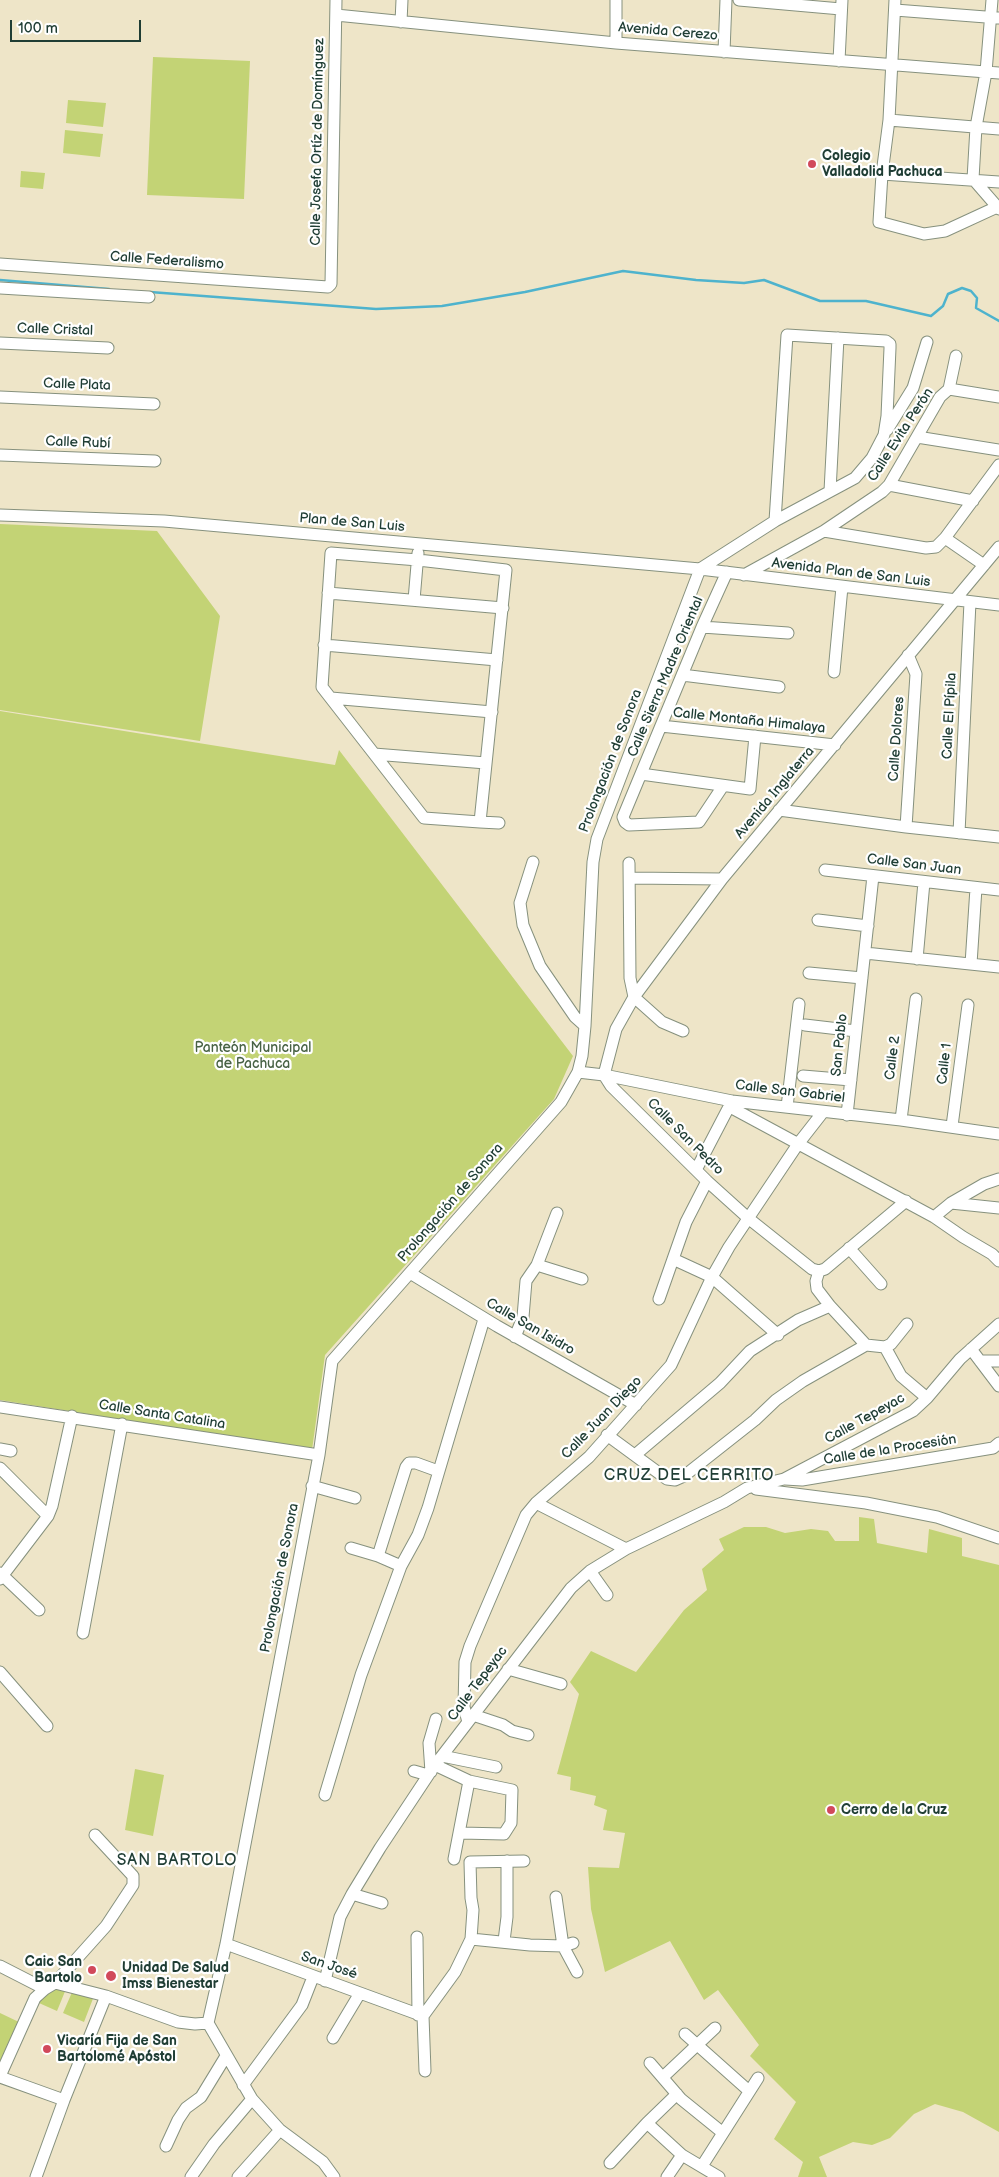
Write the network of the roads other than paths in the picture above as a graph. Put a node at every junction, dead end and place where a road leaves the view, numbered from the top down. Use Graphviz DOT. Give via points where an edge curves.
graph roads {
  1 [pos="336,0"];
  2 [pos="402,0"];
  3 [pos="616,0"];
  4 [pos="726,0"];
  5 [pos="739,0"];
  6 [pos="992,0"];
  7 [pos="842,4"];
  8 [pos="895,5"];
  9 [pos="336,15"];
  10 [pos="995,18"];
  11 [pos="401,22"];
  12 [pos="616,43"];
  13 [pos="724,52"];
  14 [pos="838,61"];
  15 [pos="892,65"];
  16 [pos="986,72"];
  17 [pos="999,73"];
  18 [pos="889,120"];
  19 [pos="976,127"];
  20 [pos="999,129"];
  21 [pos="882,174"];
  22 [pos="973,179"];
  23 [pos="999,182"];
  24 [pos="998,208"];
  25 [pos="0,264"];
  26 [pos="331,284"];
  27 [pos="0,288"];
  28 [pos="149,297"];
  29 [pos="838,338"];
  30 [pos="927,342"];
  31 [pos="0,343"];
  32 [pos="108,348"];
  33 [pos="956,356"];
  34 [pos="949,390"];
  35 [pos="0,397"];
  36 [pos="999,397"];
  37 [pos="154,404"];
  38 [pos="884,435"];
  39 [pos="917,438"];
  40 [pos="999,450"];
  41 [pos="0,455"];
  42 [pos="155,461"];
  43 [pos="999,465"];
  44 [pos="889,485"];
  45 [pos="830,491"];
  46 [pos="973,501"];
  47 [pos="0,515"];
  48 [pos="775,520"];
  49 [pos="824,531"];
  50 [pos="945,538"];
  51 [pos="419,544"];
  52 [pos="999,547"];
  53 [pos="418,560"];
  54 [pos="984,565"];
  55 [pos="700,569"];
  56 [pos="727,572"];
  57 [pos="744,574"];
  58 [pos="842,587"];
  59 [pos="328,593"];
  60 [pos="414,600"];
  61 [pos="955,600"];
  62 [pos="970,602"];
  63 [pos="999,605"];
  64 [pos="503,608"];
  65 [pos="702,627"];
  66 [pos="788,633"];
  67 [pos="324,645"];
  68 [pos="908,655"];
  69 [pos="497,660"];
  70 [pos="834,672"];
  71 [pos="682,675"];
  72 [pos="780,687"];
  73 [pos="331,698"];
  74 [pos="492,712"];
  75 [pos="661,726"];
  76 [pos="755,736"];
  77 [pos="835,745"];
  78 [pos="374,754"];
  79 [pos="486,762"];
  80 [pos="641,774"];
  81 [pos="723,786"];
  82 [pos="779,810"];
  83 [pos="480,822"];
  84 [pos="499,823"];
  85 [pos="906,828"];
  86 [pos="959,833"];
  87 [pos="999,837"];
  88 [pos="533,862"];
  89 [pos="629,863"];
  90 [pos="825,870"];
  91 [pos="873,876"];
  92 [pos="630,878"];
  93 [pos="722,879"];
  94 [pos="924,882"];
  95 [pos="976,888"];
  96 [pos="999,890"];
  97 [pos="818,920"];
  98 [pos="868,926"];
  99 [pos="865,953"];
  100 [pos="917,959"];
  101 [pos="971,964"];
  102 [pos="999,967"];
  103 [pos="809,973"];
  104 [pos="862,978"];
  105 [pos="634,997"];
  106 [pos="916,999"];
  107 [pos="799,1004"];
  108 [pos="968,1005"];
  109 [pos="806,1025"];
  110 [pos="585,1026"];
  111 [pos="683,1031"];
  112 [pos="856,1031"];
  113 [pos="578,1072"];
  114 [pos="604,1075"];
  115 [pos="803,1076"];
  116 [pos="852,1080"];
  117 [pos="731,1104"];
  118 [pos="787,1107"];
  119 [pos="823,1112"];
  120 [pos="847,1115"];
  121 [pos="901,1120"];
  122 [pos="952,1126"];
  123 [pos="999,1134"];
  124 [pos="798,1144"];
  125 [pos="696,1170"];
  126 [pos="999,1179"];
  127 [pos="707,1180"];
  128 [pos="906,1201"];
  129 [pos="951,1203"];
  130 [pos="999,1208"];
  131 [pos="558,1213"];
  132 [pos="934,1217"];
  133 [pos="748,1218"];
  134 [pos="849,1248"];
  135 [pos="673,1259"];
  136 [pos="999,1261"];
  137 [pos="537,1265"];
  138 [pos="819,1271"];
  139 [pos="410,1273"];
  140 [pos="712,1277"];
  141 [pos="582,1279"];
  142 [pos="881,1284"];
  143 [pos="659,1299"];
  144 [pos="830,1306"];
  145 [pos="490,1322"];
  146 [pos="907,1324"];
  147 [pos="999,1324"];
  148 [pos="778,1335"];
  149 [pos="515,1337"];
  150 [pos="866,1345"];
  151 [pos="885,1347"];
  152 [pos="970,1350"];
  153 [pos="980,1361"];
  154 [pos="999,1362"];
  155 [pos="999,1386"];
  156 [pos="927,1398"];
  157 [pos="636,1405"];
  158 [pos="0,1407"];
  159 [pos="72,1416"];
  160 [pos="122,1424"];
  161 [pos="608,1435"];
  162 [pos="997,1446"];
  163 [pos="319,1455"];
  164 [pos="635,1455"];
  165 [pos="0,1468"];
  166 [pos="438,1471"];
  167 [pos="784,1479"];
  168 [pos="312,1486"];
  169 [pos="747,1488"];
  170 [pos="355,1498"];
  171 [pos="536,1502"];
  172 [pos="48,1516"];
  173 [pos="999,1538"];
  174 [pos="351,1548"];
  175 [pos="626,1549"];
  176 [pos="378,1556"];
  177 [pos="401,1566"];
  178 [pos="590,1571"];
  179 [pos="1,1576"];
  180 [pos="607,1595"];
  181 [pos="39,1610"];
  182 [pos="83,1633"];
  183 [pos="508,1669"];
  184 [pos="0,1672"];
  185 [pos="560,1684"];
  186 [pos="470,1718"];
  187 [pos="436,1720"];
  188 [pos="47,1726"];
  189 [pos="528,1735"];
  190 [pos="434,1767"];
  191 [pos="496,1767"];
  192 [pos="414,1771"];
  193 [pos="469,1781"];
  194 [pos="325,1795"];
  195 [pos="460,1833"];
  196 [pos="95,1835"];
  197 [pos="454,1859"];
  198 [pos="507,1861"];
  199 [pos="524,1861"];
  200 [pos="352,1894"];
  201 [pos="556,1897"];
  202 [pos="382,1903"];
  203 [pos="418,1937"];
  204 [pos="471,1939"];
  205 [pos="504,1941"];
  206 [pos="226,1944"];
  207 [pos="568,1944"];
  208 [pos="0,1966"];
  209 [pos="577,1972"];
  210 [pos="318,1978"];
  211 [pos="55,1983"];
  212 [pos="45,1989"];
  213 [pos="360,1993"];
  214 [pos="106,1996"];
  215 [pos="420,2015"];
  216 [pos="208,2023"];
  217 [pos="715,2028"];
  218 [pos="685,2034"];
  219 [pos="333,2038"];
  220 [pos="696,2046"];
  221 [pos="226,2056"];
  222 [pos="650,2063"];
  223 [pos="426,2071"];
  224 [pos="0,2076"];
  225 [pos="663,2077"];
  226 [pos="758,2078"];
  227 [pos="749,2091"];
  228 [pos="247,2092"];
  229 [pos="677,2094"];
  230 [pos="64,2100"];
  231 [pos="647,2122"];
  232 [pos="280,2130"];
  233 [pos="722,2133"];
  234 [pos="166,2146"];
  235 [pos="682,2155"];
  236 [pos="610,2163"];
  237 [pos="702,2166"];
  238 [pos="36,2177"];
  239 [pos="191,2177"];
  240 [pos="238,2177"];
  241 [pos="334,2177"];
  242 [pos="667,2177"];
  243 [pos="719,2177"];
  1 -- 9 [label="street, Calle Josefa Ortíz de Domínguez"];
  2 -- 11 [label="street"];
  3 -- 12 [label="street"];
  4 -- 13 [label="street"];
  5 -- 7 [label="street"];
  6 -- 10 [label="street"];
  7 -- 14 [label="street"];
  8 -- 10 [label="street"];
  8 -- 15 [label="street"];
  9 -- 11 [label="street, Avenida Cerezo"];
  9 -- 26 [label="street, Calle Josefa Ortíz de Domínguez"];
  10 -- 16 [label="street"];
  11 -- 12 [label="street, Avenida Cerezo"];
  12 -- 13 [label="street, Avenida Cerezo"];
  13 -- 14 [label="street, Avenida Cerezo"];
  14 -- 15 [label="street, Avenida Cerezo"];
  15 -- 16 [label="street, Avenida Cerezo"];
  15 -- 18 [label="street"];
  16 -- 17 [label="street, Avenida Cerezo"];
  16 -- 19 [label="street"];
  18 -- 19 [label="street"];
  18 -- 21 [label="street"];
  19 -- 20 [label="street"];
  19 -- 22 [label="street"];
  21 -- 22 [label="street"];
  21 -- 24 [label="street" via="879,222 924,234 945,231"];
  22 -- 23 [label="street"];
  22 -- 24 [label="street"];
  25 -- 26 [label="street, Calle Federalismo" via="328,288"];
  27 -- 28 [label="street"];
  29 -- 38 [label="street" via="886,341 890,344 888,416"];
  29 -- 45 [label="street"];
  29 -- 48 [label="street" via="787,335"];
  30 -- 38 [label="street" via="914,388"];
  31 -- 32 [label="street, Calle Cristal"];
  33 -- 34 [label="street, Calle Evita Perón"];
  34 -- 36 [label="street"];
  34 -- 39 [label="street, Calle Evita Perón" via="940,396"];
  35 -- 37 [label="street, Calle Plata"];
  38 -- 45 [label="street" via="872,458 855,478"];
  39 -- 40 [label="street"];
  39 -- 44 [label="street, Calle Evita Perón"];
  41 -- 42 [label="street, Calle Rubí"];
  43 -- 46 [label="street"];
  44 -- 46 [label="street"];
  44 -- 49 [label="street, Calle Evita Perón"];
  45 -- 48 [label="street"];
  46 -- 50 [label="street"];
  47 -- 51 [label="street, Plan de San Luis" via="164,521"];
  48 -- 55 [label="street"];
  49 -- 50 [label="street" via="926,548 936,547"];
  49 -- 57 [label="street, Calle Evita Perón"];
  50 -- 54 [label="street"];
  51 -- 53 [label="street"];
  51 -- 55 [label="street, Plan de San Luis"];
  52 -- 54 [label="street, Avenida Inglaterra"];
  53 -- 59 [label="street" via="331,553"];
  53 -- 60 [label="street"];
  53 -- 64 [label="street" via="506,570"];
  54 -- 61 [label="street, Avenida Inglaterra"];
  55 -- 56 [label="street, Avenida Plan de San Luis"];
  55 -- 110 [label="street, Prolongación de Sonora" via="597,839 593,862"];
  56 -- 57 [label="street, Avenida Plan de San Luis"];
  56 -- 65 [label="street, Calle Sierra Madre Oriental"];
  57 -- 58 [label="street, Avenida Plan de San Luis"];
  58 -- 61 [label="street, Avenida Plan de San Luis"];
  58 -- 70 [label="street"];
  59 -- 60 [label="street"];
  59 -- 67 [label="street"];
  60 -- 64 [label="street"];
  61 -- 62 [label="street, Avenida Plan de San Luis"];
  61 -- 68 [label="street, Avenida Inglaterra"];
  62 -- 63 [label="street, Avenida Plan de San Luis"];
  62 -- 86 [label="street, Calle El Pípila"];
  64 -- 69 [label="street"];
  65 -- 66 [label="street"];
  65 -- 71 [label="street, Calle Sierra Madre Oriental"];
  67 -- 69 [label="street"];
  67 -- 73 [label="street" via="322,687"];
  68 -- 77 [label="street, Avenida Inglaterra"];
  68 -- 85 [label="street, Calle Dolores" via="916,674"];
  69 -- 74 [label="street"];
  71 -- 72 [label="street"];
  71 -- 75 [label="street, Calle Sierra Madre Oriental"];
  73 -- 74 [label="street"];
  73 -- 78 [label="street"];
  74 -- 79 [label="street"];
  75 -- 76 [label="street, Calle Montaña Himalaya"];
  75 -- 80 [label="street, Calle Sierra Madre Oriental"];
  76 -- 77 [label="street, Calle Montaña Himalaya"];
  76 -- 81 [label="street" via="750,789"];
  77 -- 82 [label="street, Avenida Inglaterra"];
  78 -- 79 [label="street"];
  78 -- 83 [label="street" via="424,818"];
  79 -- 83 [label="street"];
  80 -- 81 [label="street"];
  80 -- 81 [label="street, Calle Sierra Madre Oriental" via="623,817 629,824 699,822"];
  82 -- 85 [label="street"];
  82 -- 93 [label="street, Avenida Inglaterra"];
  83 -- 84 [label="street"];
  85 -- 86 [label="street"];
  86 -- 87 [label="street"];
  88 -- 110 [label="street" via="520,903 523,925 540,966"];
  89 -- 92 [label="street"];
  90 -- 91 [label="street, Calle San Juan"];
  91 -- 94 [label="street, Calle San Juan"];
  91 -- 98 [label="street, San Pablo"];
  92 -- 93 [label="street"];
  92 -- 105 [label="street" via="630,978"];
  93 -- 105 [label="street, Avenida Inglaterra"];
  94 -- 95 [label="street, Calle San Juan"];
  94 -- 100 [label="street"];
  95 -- 96 [label="street, Calle San Juan"];
  95 -- 101 [label="street"];
  97 -- 98 [label="street"];
  98 -- 99 [label="street, San Pablo"];
  99 -- 100 [label="street"];
  99 -- 104 [label="street, San Pablo"];
  100 -- 101 [label="street"];
  101 -- 102 [label="street"];
  103 -- 104 [label="street"];
  104 -- 112 [label="street, San Pablo"];
  105 -- 111 [label="street" via="662,1022"];
  105 -- 114 [label="street, Avenida Inglaterra" via="616,1029"];
  106 -- 121 [label="street, Calle 2"];
  107 -- 118 [label="street"];
  108 -- 122 [label="street, Calle 1"];
  109 -- 112 [label="street"];
  110 -- 113 [label="street, Prolongación de Sonora"];
  112 -- 116 [label="street, San Pablo"];
  113 -- 114 [label="street, Calle San Gabriel"];
  113 -- 139 [label="street, Prolongación de Sonora" via="561,1102"];
  114 -- 117 [label="street, Calle San Gabriel"];
  114 -- 125 [label="street, Calle San Pedro" via="611,1086"];
  115 -- 116 [label="street"];
  116 -- 120 [label="street, San Pablo"];
  117 -- 118 [label="street, Calle San Gabriel"];
  117 -- 124 [label="street"];
  117 -- 125 [label="street"];
  118 -- 119 [label="street, Calle San Gabriel"];
  119 -- 120 [label="street, Calle San Gabriel"];
  119 -- 124 [label="street, Calle Juan Diego"];
  120 -- 121 [label="street, Calle San Gabriel"];
  121 -- 122 [label="street, Calle San Gabriel"];
  122 -- 123 [label="street, Calle San Gabriel"];
  124 -- 128 [label="street"];
  124 -- 133 [label="street, Calle Juan Diego"];
  125 -- 127 [label="street, Calle San Pedro"];
  126 -- 129 [label="street"];
  127 -- 133 [label="street, Calle San Pedro"];
  127 -- 135 [label="street" via="686,1222"];
  128 -- 132 [label="street"];
  128 -- 134 [label="street"];
  129 -- 130 [label="street"];
  129 -- 132 [label="street"];
  131 -- 137 [label="street"];
  132 -- 136 [label="street"];
  133 -- 138 [label="street, Calle San Pedro"];
  133 -- 140 [label="street, Calle Juan Diego"];
  134 -- 138 [label="street" via="825,1270"];
  134 -- 142 [label="street"];
  135 -- 140 [label="street"];
  135 -- 143 [label="street"];
  137 -- 141 [label="street"];
  137 -- 149 [label="street" via="526,1281 522,1317"];
  138 -- 144 [label="street" via="817,1289"];
  139 -- 145 [label="street, Calle San Isidro"];
  139 -- 163 [label="street, Prolongación de Sonora" via="332,1361"];
  140 -- 148 [label="street"];
  140 -- 157 [label="street, Calle Juan Diego" via="671,1366"];
  144 -- 148 [label="street" via="798,1320"];
  144 -- 150 [label="street"];
  145 -- 149 [label="street, Calle San Isidro"];
  145 -- 166 [label="street"];
  146 -- 151 [label="street"];
  147 -- 152 [label="street, Calle Tepeyac"];
  148 -- 164 [label="street" via="750,1351 720,1383"];
  149 -- 157 [label="street, Calle San Isidro"];
  150 -- 151 [label="street"];
  150 -- 164 [label="street" via="796,1385 684,1476 667,1479"];
  151 -- 156 [label="street" via="901,1376"];
  152 -- 153 [label="street"];
  152 -- 156 [label="street, Calle Tepeyac"];
  153 -- 154 [label="street"];
  153 -- 155 [label="street"];
  156 -- 167 [label="street, Calle Tepeyac" via="913,1411"];
  157 -- 161 [label="street, Calle Juan Diego"];
  158 -- 159 [label="street, Calle Santa Catalina"];
  159 -- 160 [label="street, Calle Santa Catalina"];
  159 -- 172 [label="street"];
  160 -- 163 [label="street, Calle Santa Catalina"];
  160 -- 182 [label="street"];
  161 -- 164 [label="street"];
  161 -- 171 [label="street, Calle Juan Diego" via="589,1457"];
  162 -- 167 [label="street, Calle de la Procesión" via="802,1480"];
  163 -- 168 [label="street, Prolongación de Sonora"];
  165 -- 172 [label="street"];
  166 -- 176 [label="street" via="416,1463 408,1464"];
  166 -- 177 [label="street" via="418,1535"];
  167 -- 169 [label="street, Calle Tepeyac"];
  168 -- 170 [label="street"];
  168 -- 206 [label="street, Prolongación de Sonora"];
  169 -- 173 [label="street" via="866,1503 937,1517"];
  169 -- 175 [label="street, Calle Tepeyac"];
  171 -- 175 [label="street"];
  171 -- 186 [label="street, Calle Juan Diego" via="526,1514 470,1646 465,1671 464,1707"];
  172 -- 179 [label="street"];
  174 -- 176 [label="street"];
  175 -- 178 [label="street, Calle Tepeyac"];
  176 -- 177 [label="street"];
  177 -- 194 [label="street" via="361,1675"];
  178 -- 180 [label="street"];
  178 -- 183 [label="street, Calle Tepeyac" via="571,1588"];
  179 -- 181 [label="street"];
  183 -- 185 [label="street"];
  183 -- 186 [label="street, Calle Tepeyac"];
  184 -- 188 [label="street"];
  186 -- 189 [label="street" via="503,1725"];
  186 -- 190 [label="street, Calle Tepeyac"];
  187 -- 190 [label="street" via="430,1743"];
  190 -- 191 [label="street"];
  190 -- 192 [label="street"];
  190 -- 193 [label="street"];
  190 -- 200 [label="street, Calle Tepeyac"];
  193 -- 195 [label="street"];
  193 -- 195 [label="street" via="512,1790 510,1823 504,1834"];
  195 -- 197 [label="street"];
  196 -- 211 [label="street" via="133,1876 133,1885 106,1926"];
  198 -- 199 [label="street"];
  198 -- 204 [label="street" via="470,1862 474,1910"];
  198 -- 205 [label="street"];
  200 -- 202 [label="street"];
  200 -- 210 [label="street, Calle Tepeyac"];
  201 -- 207 [label="street"];
  203 -- 215 [label="street"];
  204 -- 205 [label="street"];
  204 -- 215 [label="street" via="455,1972"];
  205 -- 207 [label="street" via="530,1945"];
  206 -- 210 [label="street, San José"];
  206 -- 216 [label="street, Prolongación de Sonora"];
  207 -- 209 [label="street"];
  208 -- 212 [label="street"];
  210 -- 213 [label="street, San José"];
  210 -- 228 [label="street, Calle Tepeyac"];
  211 -- 212 [label="street"];
  211 -- 214 [label="street"];
  212 -- 224 [label="street" via="35,1998"];
  213 -- 215 [label="street, San José"];
  213 -- 219 [label="street"];
  214 -- 216 [label="street" via="178,2022"];
  214 -- 230 [label="street"];
  215 -- 223 [label="street"];
  216 -- 221 [label="street"];
  217 -- 220 [label="street"];
  218 -- 220 [label="street"];
  220 -- 225 [label="street"];
  220 -- 227 [label="street"];
  221 -- 228 [label="street"];
  221 -- 234 [label="street" via="201,2097 186,2108 178,2120"];
  222 -- 225 [label="street"];
  224 -- 230 [label="street"];
  225 -- 229 [label="street"];
  226 -- 227 [label="street"];
  227 -- 233 [label="street"];
  228 -- 232 [label="street"];
  228 -- 239 [label="street, Calle Tepeyac"];
  229 -- 231 [label="street"];
  229 -- 233 [label="street"];
  230 -- 238 [label="street"];
  231 -- 235 [label="street"];
  231 -- 236 [label="street"];
  232 -- 240 [label="street"];
  232 -- 241 [label="street" via="323,2162"];
  233 -- 237 [label="street"];
  235 -- 237 [label="street"];
  235 -- 242 [label="street"];
  237 -- 243 [label="street"];
}
